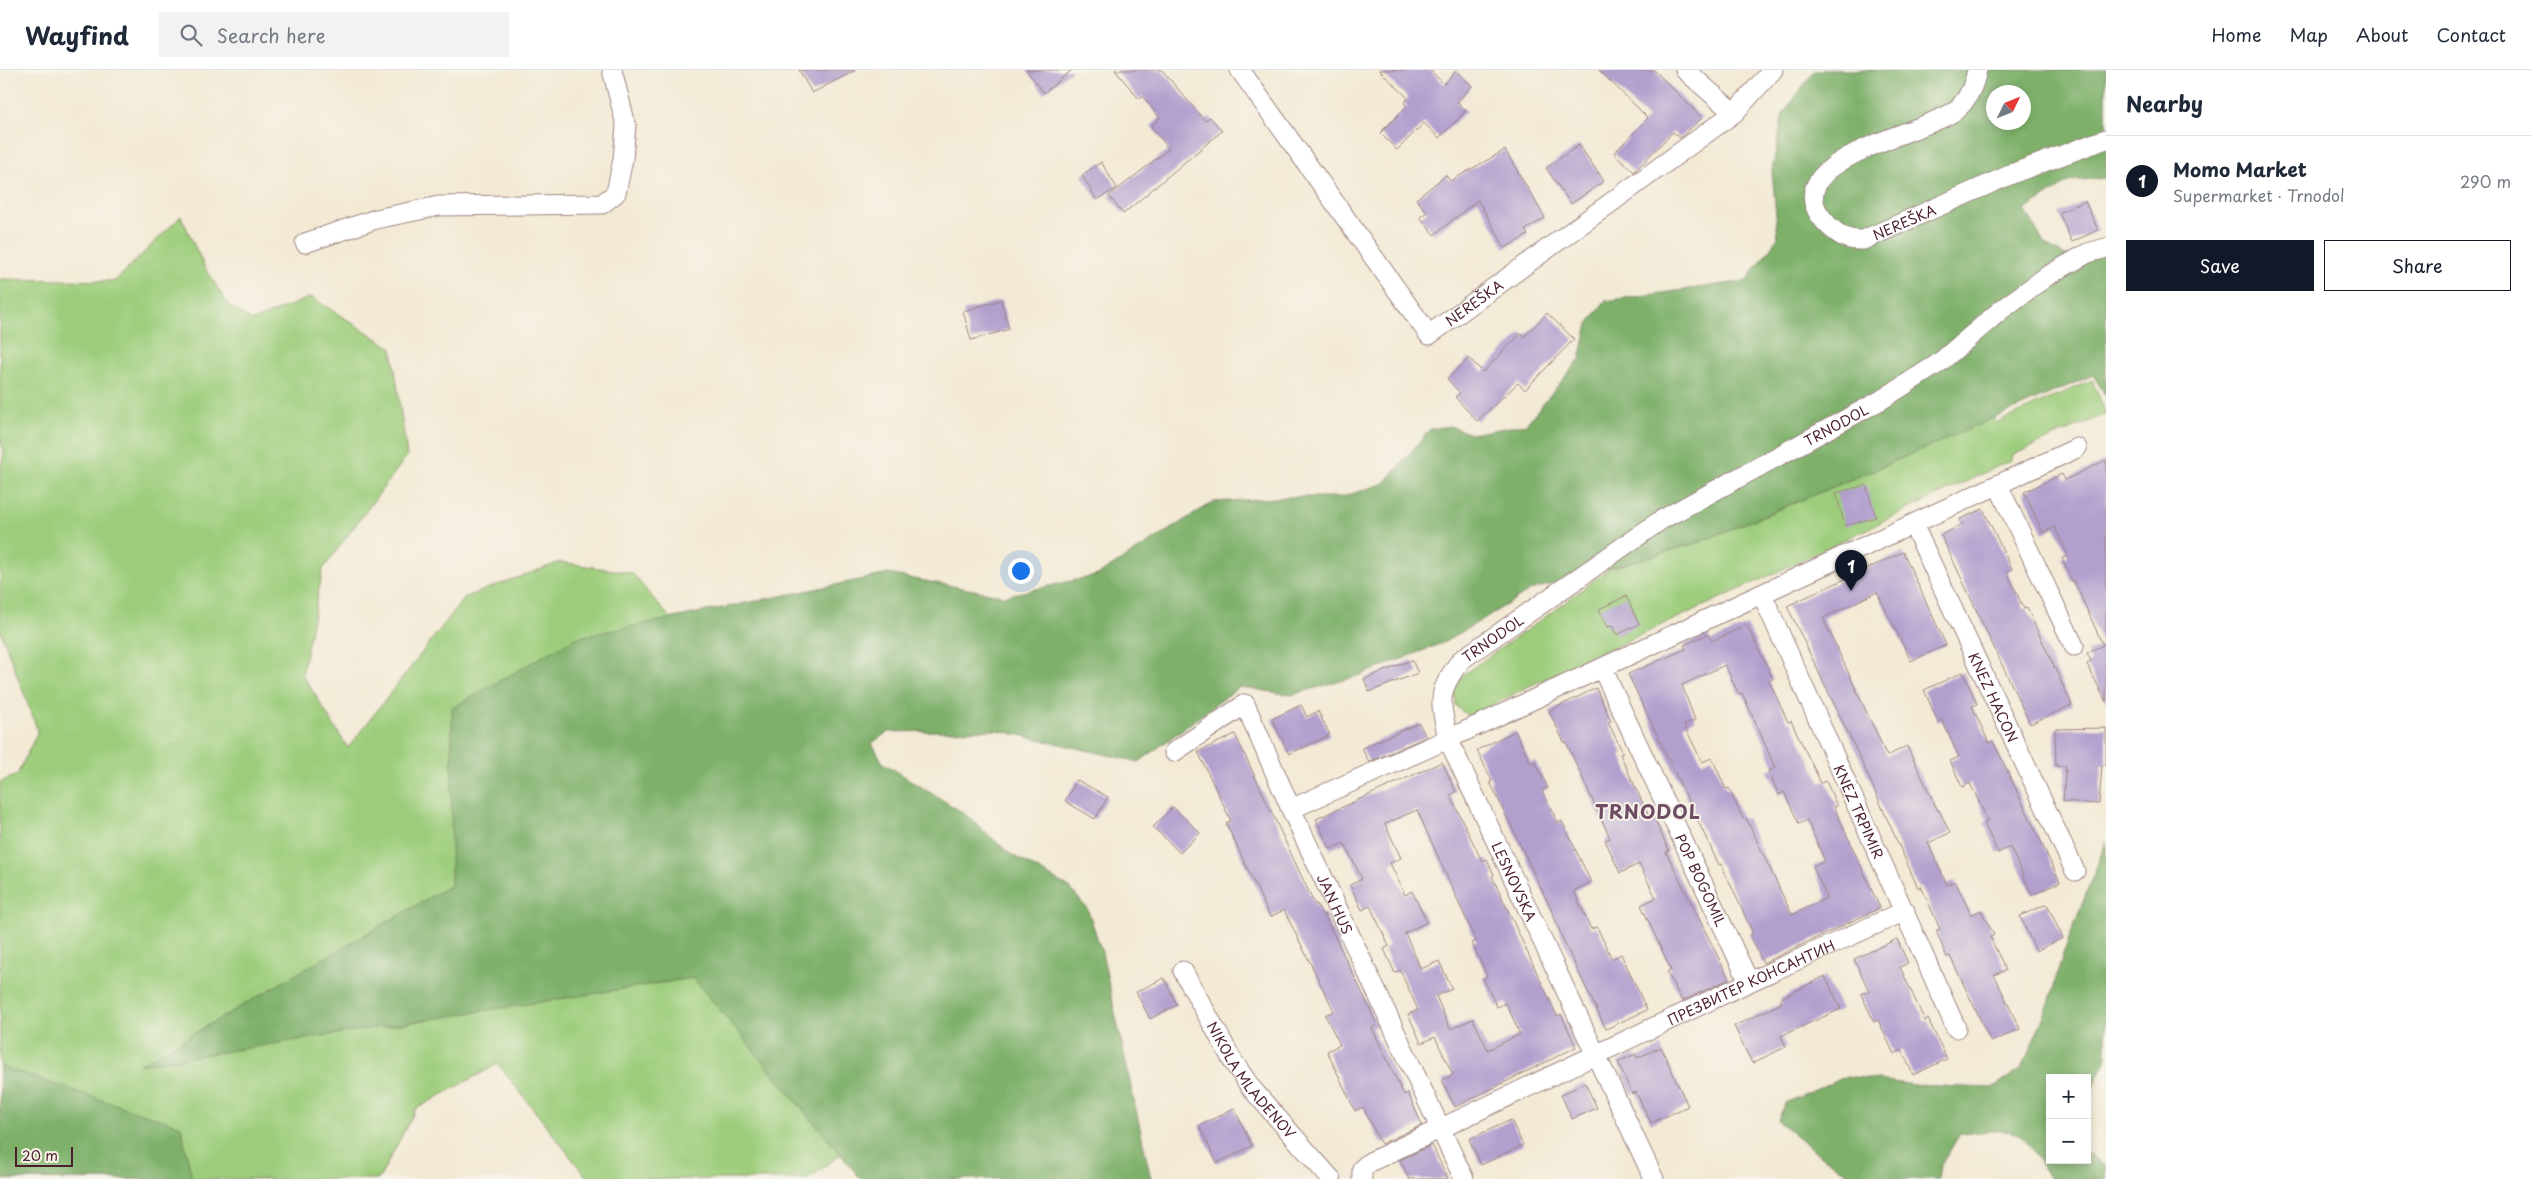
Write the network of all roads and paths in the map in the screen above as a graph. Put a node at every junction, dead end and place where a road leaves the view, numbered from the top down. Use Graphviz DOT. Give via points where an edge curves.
graph roads {
  1 [pos="612,70"];
  2 [pos="1240,70"];
  3 [pos="1685,70"];
  4 [pos="1773,70"];
  5 [pos="1977,70"];
  6 [pos="1734,113"];
  7 [pos="2106,139"];
  8 [pos="305,243"];
  9 [pos="2106,248"];
  10 [pos="2077,448"];
  11 [pos="1998,485"];
  12 [pos="1913,524"];
  13 [pos="1762,594"];
  14 [pos="2074,646"];
  15 [pos="1602,668"];
  16 [pos="1448,739"];
  17 [pos="1174,752"];
  18 [pos="1291,809"];
  19 [pos="2075,871"];
  20 [pos="1905,912"];
  21 [pos="1183,971"];
  22 [pos="1749,982"];
  23 [pos="1956,1028"];
  24 [pos="1597,1054"];
  25 [pos="1440,1128"];
  26 [pos="1330,1179"];
  27 [pos="1362,1179"];
  28 [pos="1464,1179"];
  29 [pos="1654,1179"];
  1 -- 8 [label="street" via="626,125 616,193 602,204 439,206 376,220"];
  2 -- 6 [label="street, NEREŠKA" via="1428,334"];
  3 -- 6 [label="street"];
  4 -- 6 [label="street, NEREŠKA"];
  5 -- 7 [label="street, NEREŠKA" via="1970,93 1956,110 1855,154 1823,174 1815,187 1816,204 1836,232 1853,240 1875,235 2014,173"];
  9 -- 16 [label="street, TRNODOL" via="2088,253 2047,276 1939,363 1881,400 1661,520 1461,660 1444,681 1441,705"];
  10 -- 11 [label="street"];
  11 -- 12 [label="street"];
  11 -- 14 [label="street"];
  12 -- 13 [label="street"];
  12 -- 19 [label="street, KNEZ HACON"];
  13 -- 15 [label="street"];
  13 -- 20 [label="street, KNEZ TRPIMIR"];
  15 -- 16 [label="street"];
  15 -- 22 [label="street, POP BOGOMIL"];
  16 -- 18 [label="street"];
  16 -- 24 [label="street, LESNOVSKA"];
  17 -- 18 [label="street, JAN HUS" via="1245,704"];
  18 -- 25 [label="street, JAN HUS"];
  20 -- 22 [label="street, ПРЕЗВИТЕР КОНСАНТИН"];
  20 -- 23 [label="street, KNEZ TRPIMIR"];
  21 -- 26 [label="street, NIKOLA MLADENOV" via="1243,1076"];
  22 -- 24 [label="street, ПРЕЗВИТЕР КОНСАНТИН"];
  24 -- 25 [label="street, ПРЕЗВИТЕР КОНСАНТИН"];
  24 -- 29 [label="street, LESNOVSKA"];
  25 -- 27 [label="street" via="1370,1162 1362,1169"];
  25 -- 28 [label="street, JAN HUS"];
}
